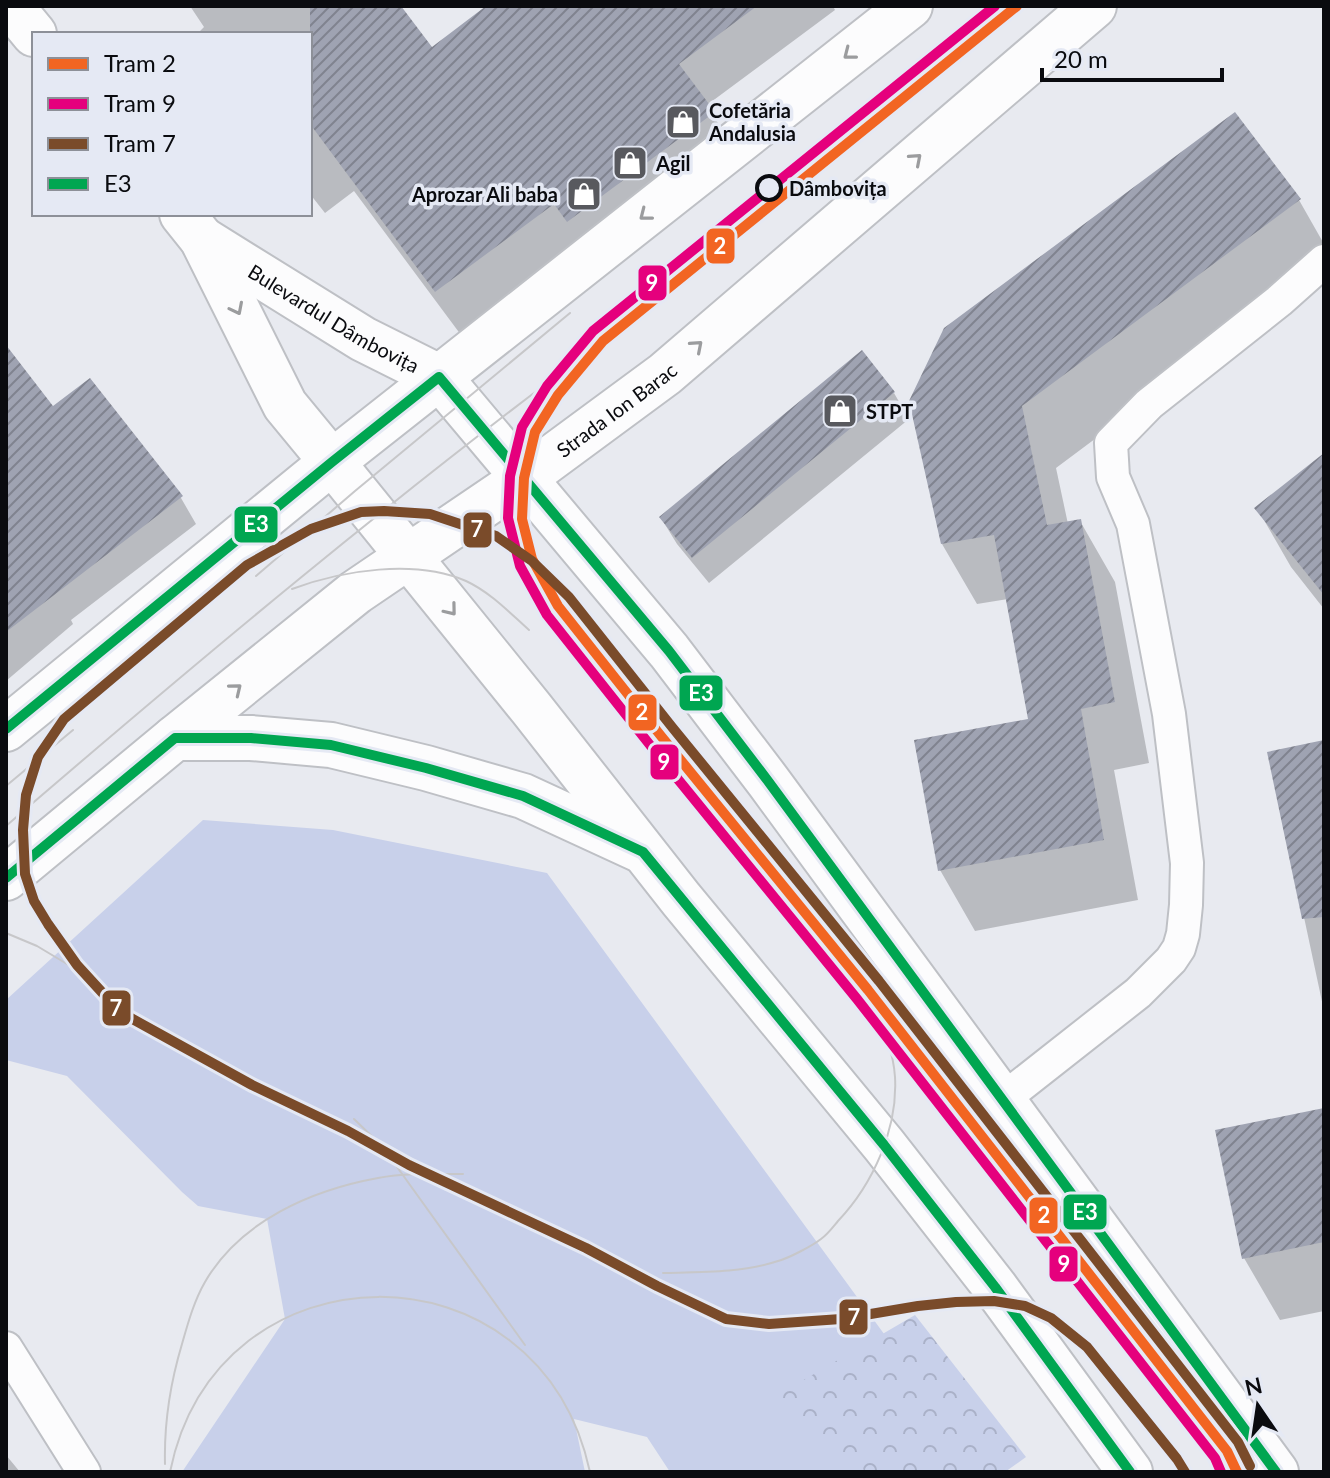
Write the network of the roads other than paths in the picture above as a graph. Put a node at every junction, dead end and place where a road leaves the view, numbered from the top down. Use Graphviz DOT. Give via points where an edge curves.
graph roads {
  1 [pos="11,6"];
  2 [pos="910,6"];
  3 [pos="1094,6"];
  4 [pos="32,32"];
  5 [pos="192,226"];
  6 [pos="1324,261"];
  7 [pos="439,377"];
  8 [pos="332,462"];
  9 [pos="524,478"];
  10 [pos="408,557"];
  11 [pos="6,729"];
  12 [pos="175,738"];
  13 [pos="643,852"];
  14 [pos="6,878"];
  15 [pos="1002,1100"];
  16 [pos="6,1348"];
  17 [pos="84,1472"];
  18 [pos="1130,1472"];
  19 [pos="1276,1472"];
  1 -- 4 [label="street"];
  2 -- 7 [label="street, one-way"];
  9 -- 3 [label="street, Strada Ion Barac, one-way" via="665,374"];
  5 -- 7 [label="street, Bulevardul Dâmbovița" via="363,339"];
  5 -- 8 [label="street, Bulevardul Dâmbovița, one-way" via="285,405"];
  6 -- 15 [label="lane" via="1149,404 1111,443 1113,477 1133,524 1169,714 1187,863 1183,934 1171,960 1138,993"];
  7 -- 8 [label="street"];
  7 -- 9 [label="street, Bulevardul Dâmbovița"];
  8 -- 10 [label="street, Bulevardul Dâmbovița"];
  8 -- 11 [label="street"];
  9 -- 10 [label="street, Strada Ion Barac"];
  9 -- 15 [label="street, Bulevardul Dâmbovița" via="669,651"];
  12 -- 10 [label="street, Strada Ion Barac, one-way" via="356,592"];
  10 -- 13 [label="street, Bulevardul Dâmbovița, one-way"];
  12 -- 13 [label="street" via="251,738 345,748 523,796"];
  12 -- 14 [label="street, Strada Ion Barac"];
  13 -- 18 [label="street, Bulevardul Dâmbovița" via="884,1145"];
  15 -- 19 [label="street, Bulevardul Dâmbovița"];
  16 -- 17 [label="lane"];
}
